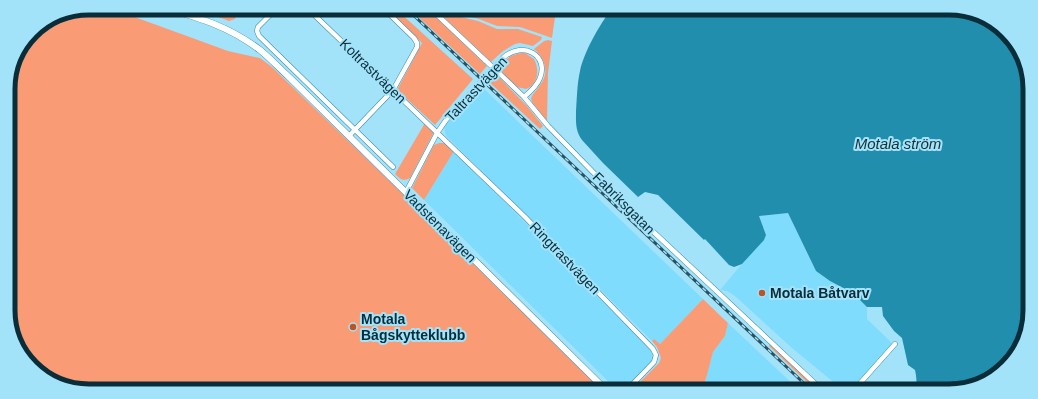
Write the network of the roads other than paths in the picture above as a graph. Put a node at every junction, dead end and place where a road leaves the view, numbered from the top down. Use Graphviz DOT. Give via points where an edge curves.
graph roads {
  1 [pos="186,15"];
  2 [pos="270,15"];
  3 [pos="314,15"];
  4 [pos="389,15"];
  5 [pos="437,15"];
  6 [pos="393,90"];
  7 [pos="524,97"];
  8 [pos="354,129"];
  9 [pos="438,133"];
  10 [pos="348,136"];
  11 [pos="393,167"];
  12 [pos="406,192"];
  13 [pos="895,344"];
  14 [pos="600,384"];
  15 [pos="633,384"];
  16 [pos="816,384"];
  17 [pos="859,384"];
  1 -- 10 [label="main road, Vadstenavägen" via="211,22 237,34 261,50"];
  2 -- 8 [label="street" via="257,29 259,36"];
  3 -- 6 [label="street, Koltrastvägen"];
  4 -- 6 [label="street" via="417,43"];
  5 -- 7 [label="street, Fabriksgatan, bridge"];
  6 -- 8 [label="street"];
  6 -- 9 [label="street, Koltrastvägen"];
  7 -- 9 [label="street, Taltrastvägen" via="538,82 541,65 532,53 517,50 504,57 451,113"];
  7 -- 16 [label="street, Fabriksgatan" via="548,126 628,208"];
  8 -- 10 [label="street"];
  8 -- 11 [label="street"];
  9 -- 12 [label="street, Taltrastvägen"];
  9 -- 15 [label="street, Ringtrastvägen" via="524,216 654,349 654,362"];
  10 -- 12 [label="main road, Vadstenavägen"];
  12 -- 14 [label="main road, Vadstenavägen"];
  13 -- 17 [label="street"];
}
